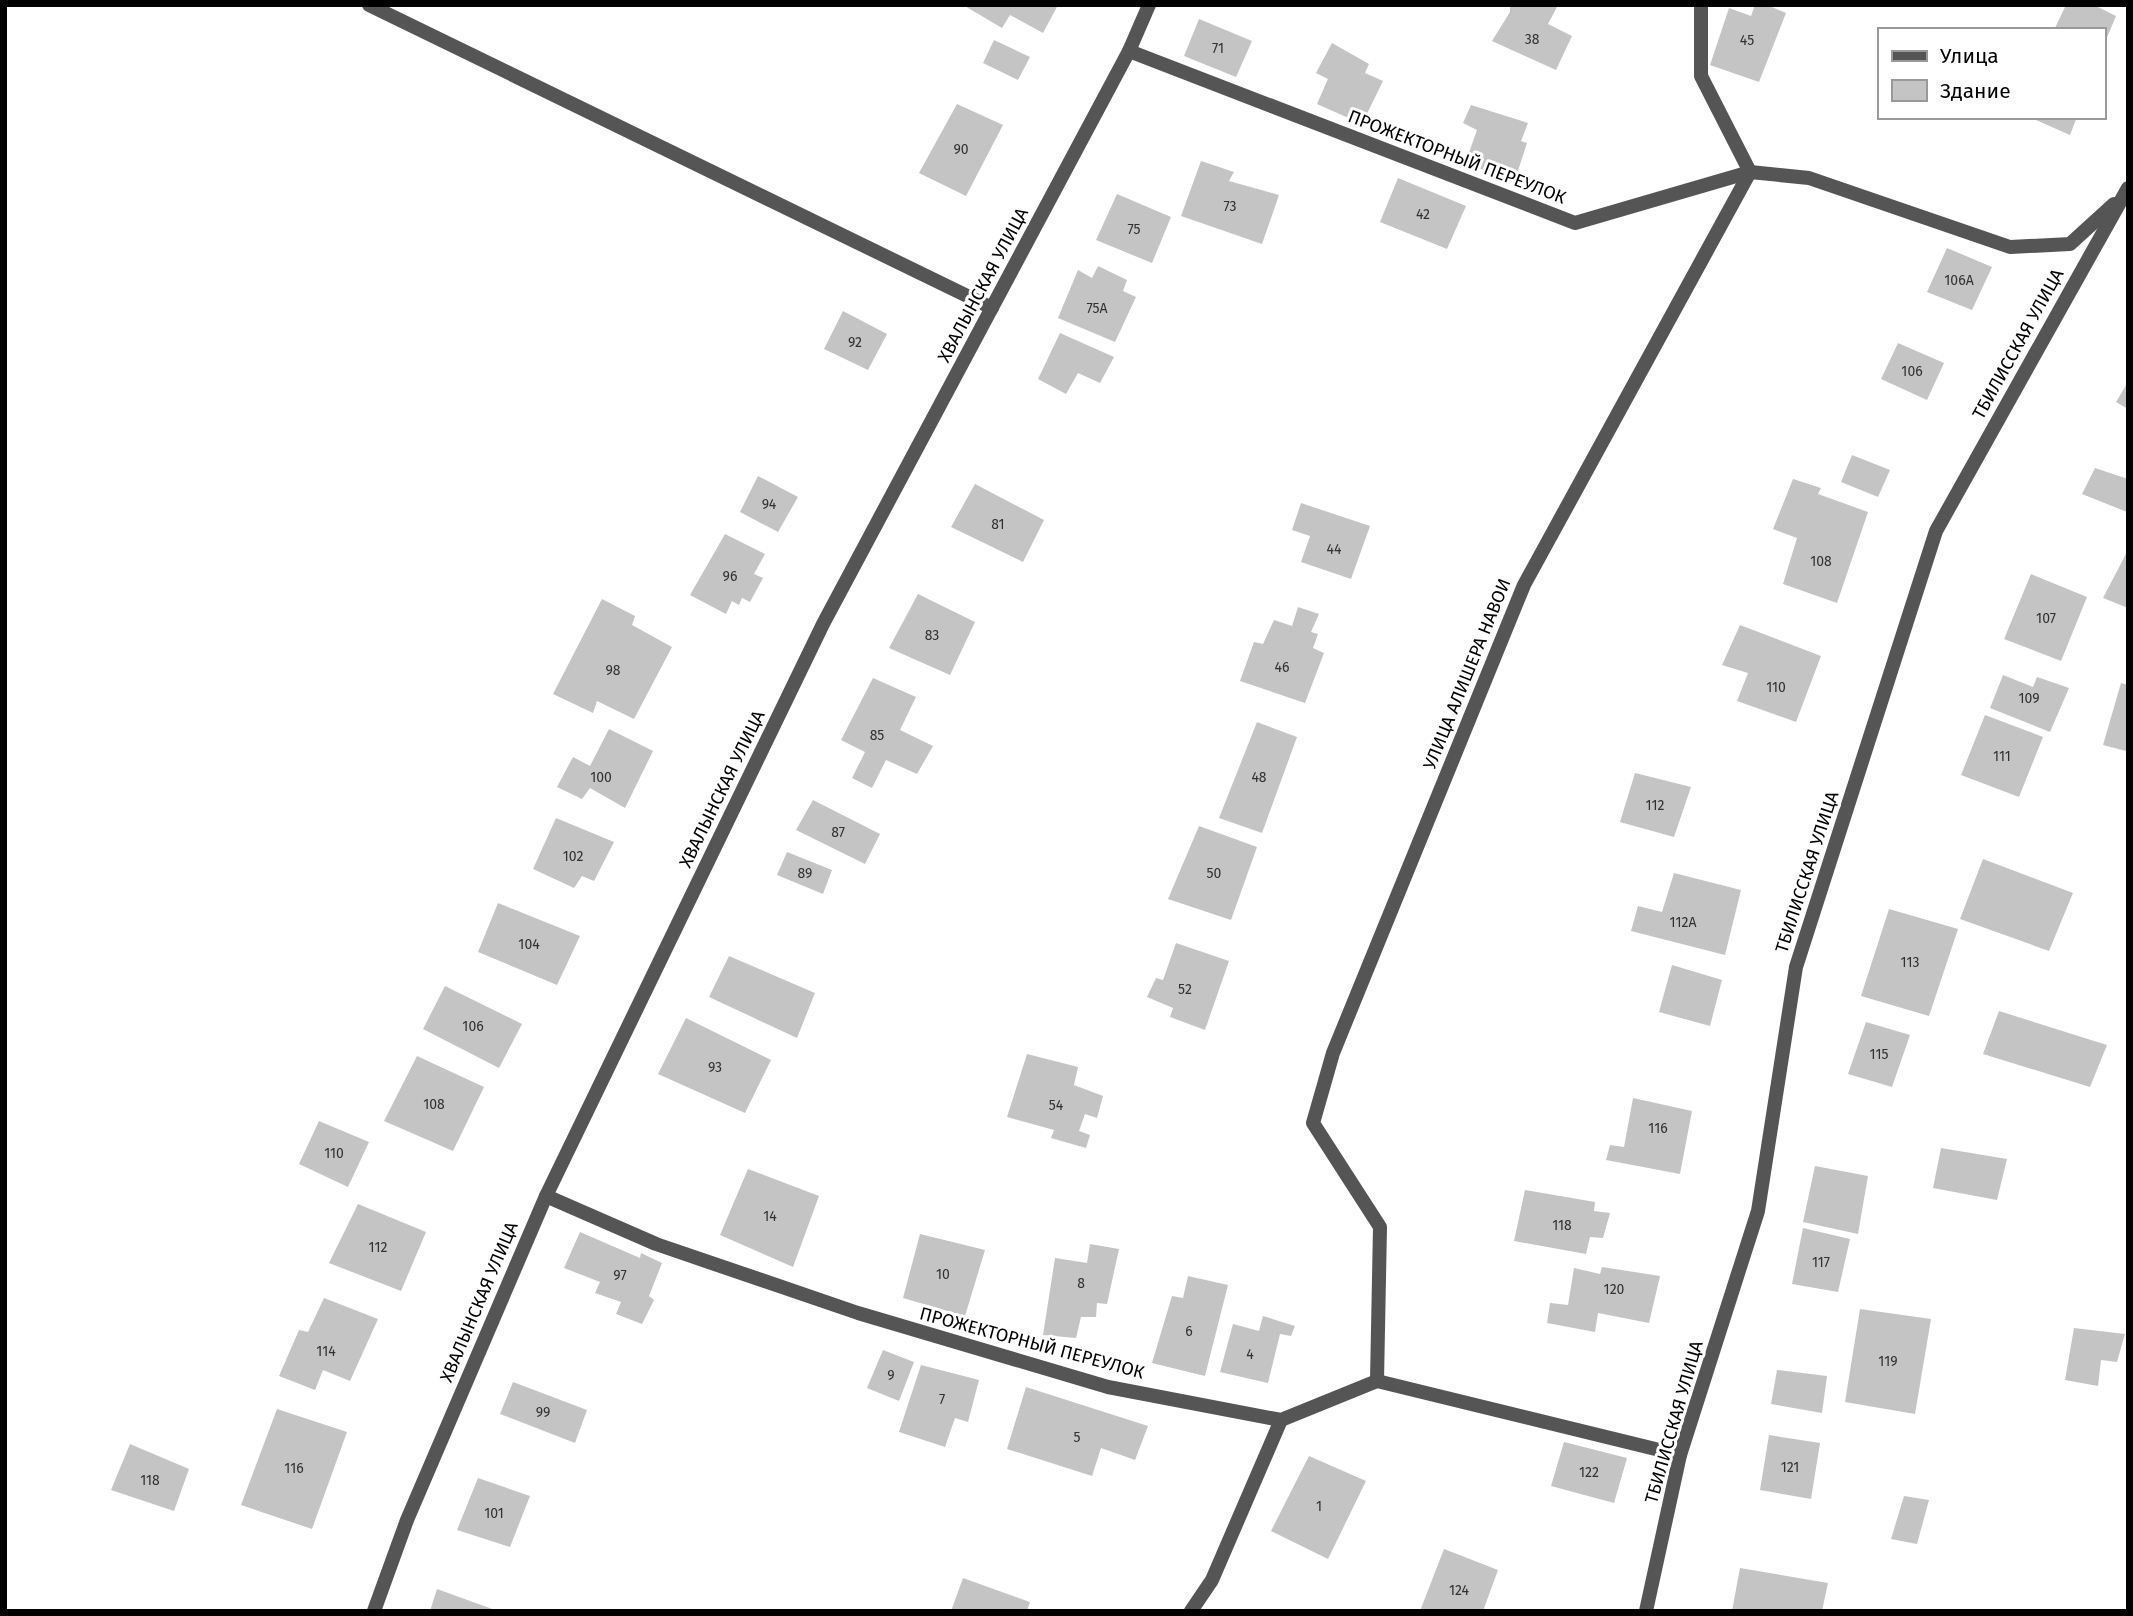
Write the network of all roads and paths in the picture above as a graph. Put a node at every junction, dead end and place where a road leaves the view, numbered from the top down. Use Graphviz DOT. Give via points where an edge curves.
graph roads {
  1 [pos="369,5"];
  2 [pos="1149,5"];
  3 [pos="1701,5"];
  4 [pos="1129,51"];
  5 [pos="1750,172"];
  6 [pos="2127,192"];
  7 [pos="992,308"];
  8 [pos="546,1196"];
  9 [pos="1377,1381"];
  10 [pos="1281,1420"];
  11 [pos="1680,1455"];
  12 [pos="374,1611"];
  13 [pos="1191,1611"];
  14 [pos="1646,1611"];
  1 -- 7 [label="street"];
  2 -- 4 [label="street, ХВАЛЫНСКАЯ УЛИЦА"];
  3 -- 5 [label="street" via="1700,76"];
  4 -- 5 [label="street, ПРОЖЕКТОРНЫЙ ПЕРЕУЛОК" via="1575,223"];
  4 -- 7 [label="street, ХВАЛЫНСКАЯ УЛИЦА"];
  5 -- 6 [label="street, ПРОЖЕКТОРНЫЙ ПЕРЕУЛОК" via="1809,178 2010,247 2070,244"];
  5 -- 9 [label="street, УЛИЦА АЛИШЕРА НАВОИ" via="1524,585 1333,1052 1313,1124 1380,1227"];
  6 -- 11 [label="street, ТБИЛИССКАЯ УЛИЦА" via="1936,531 1796,967 1758,1211"];
  7 -- 8 [label="street, ХВАЛЫНСКАЯ УЛИЦА" via="823,624"];
  8 -- 10 [label="street, ПРОЖЕКТОРНЫЙ ПЕРЕУЛОК" via="656,1244 952,1342 1108,1387"];
  8 -- 12 [label="street, ХВАЛЫНСКАЯ УЛИЦА" via="407,1520"];
  9 -- 10 [label="street"];
  9 -- 11 [label="street"];
  10 -- 13 [label="street" via="1212,1580"];
  11 -- 14 [label="street, ТБИЛИССКАЯ УЛИЦА"];
}
